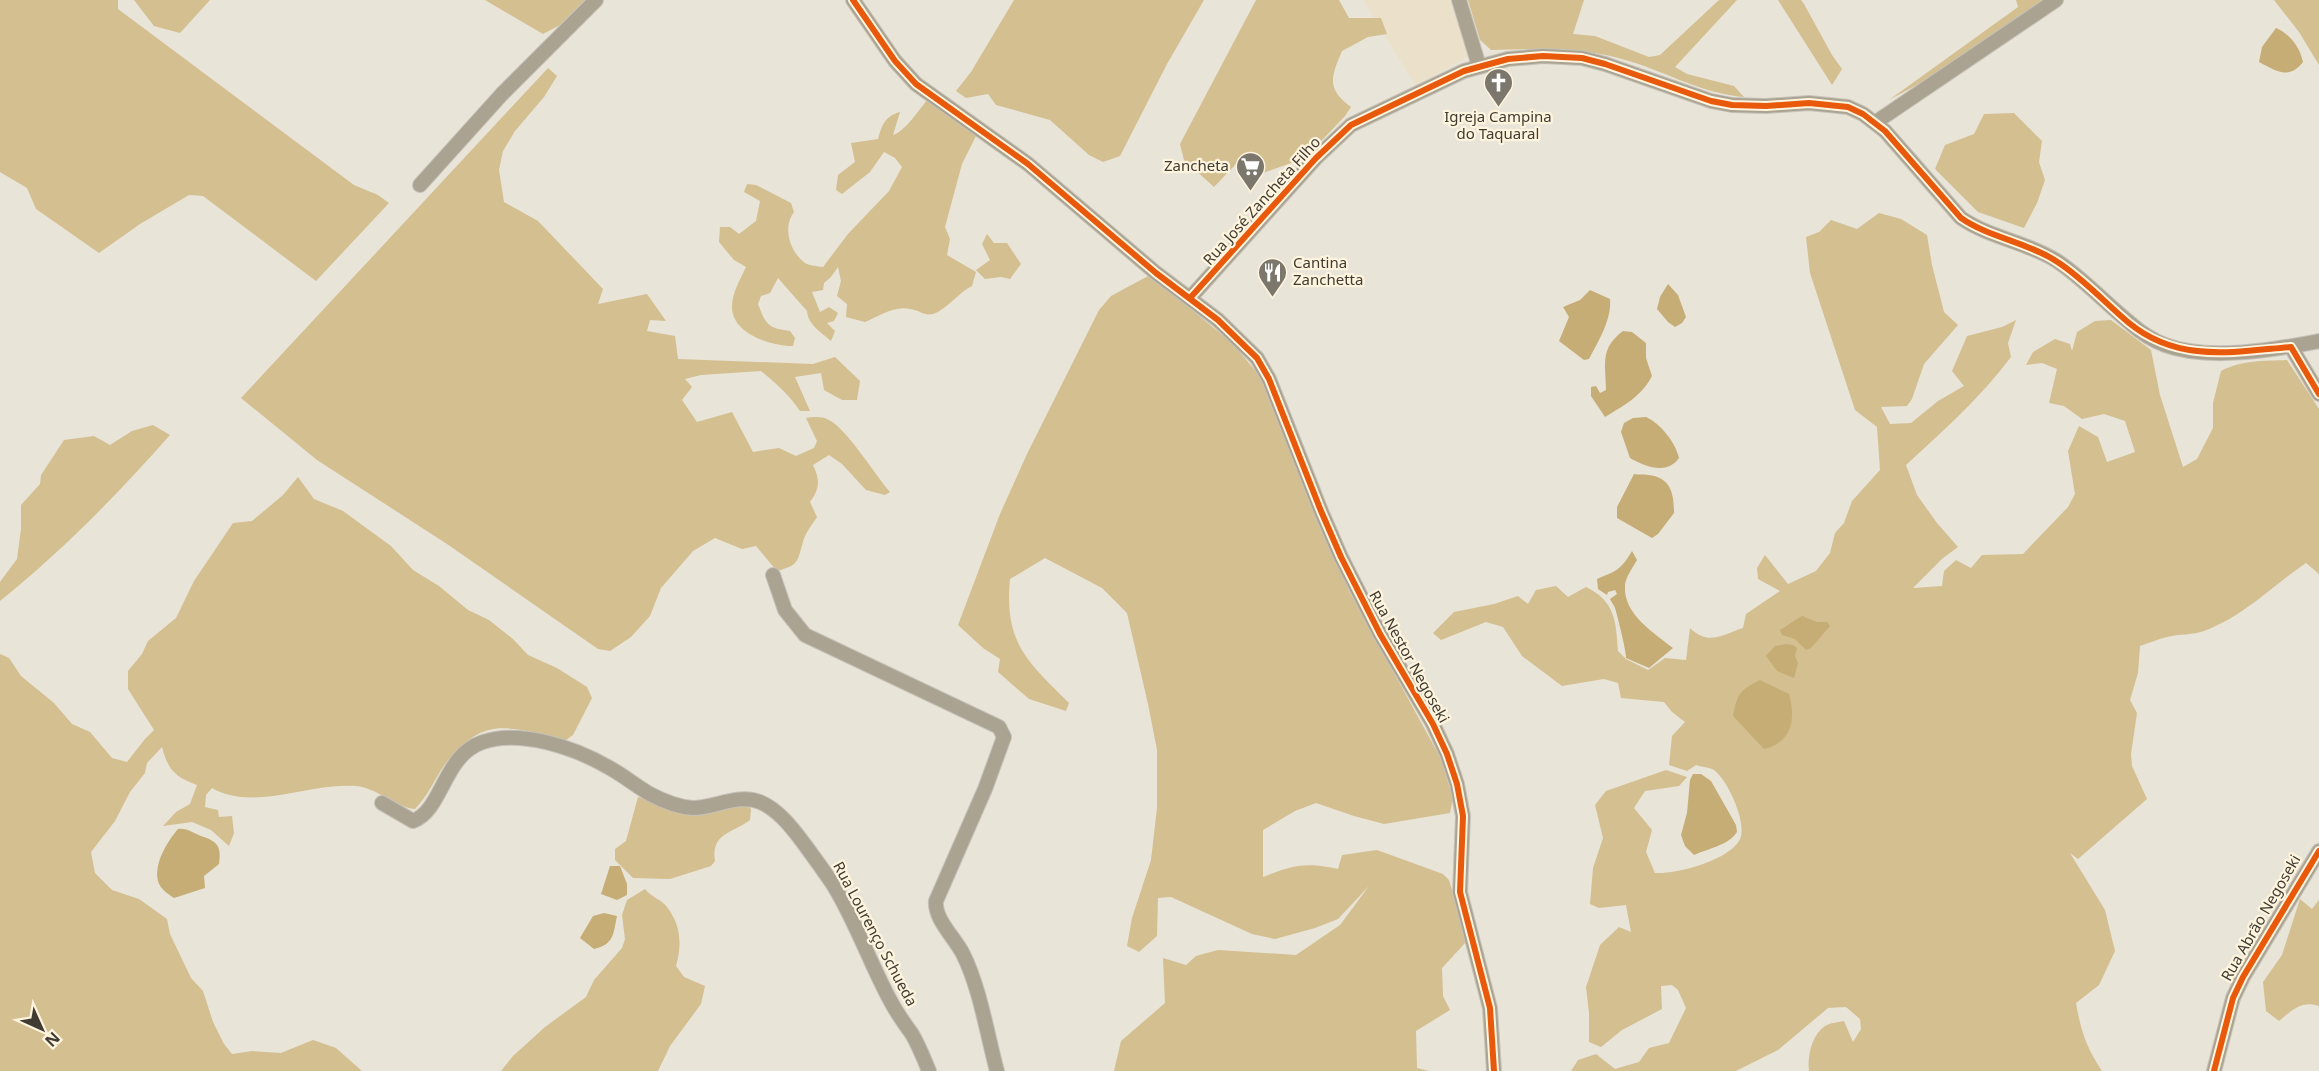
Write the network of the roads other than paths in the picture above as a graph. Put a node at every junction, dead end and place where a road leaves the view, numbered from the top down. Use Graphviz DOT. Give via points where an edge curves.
graph roads {
  1 [pos="596,0"];
  2 [pos="853,0"];
  3 [pos="1459,0"];
  4 [pos="2056,0"];
  5 [pos="1479,66"];
  6 [pos="1876,122"];
  7 [pos="420,185"];
  8 [pos="1190,298"];
  9 [pos="2319,341"];
  10 [pos="2291,347"];
  11 [pos="2319,394"];
  12 [pos="773,575"];
  13 [pos="382,803"];
  14 [pos="2319,851"];
  15 [pos="929,1071"];
  16 [pos="998,1071"];
  17 [pos="1494,1071"];
  18 [pos="2214,1071"];
  1 -- 7 [label="street" via="502,94"];
  2 -- 8 [label="street, Rua Nestor Negoseki" via="916,84 1028,164 1138,259"];
  3 -- 5 [label="street"];
  4 -- 6 [label="street"];
  5 -- 6 [label="street, Rua José Zancheta Filho" via="1525,57 1582,58 1711,101 1747,106 1831,104 1848,107"];
  5 -- 8 [label="street, Rua José Zancheta Filho" via="1365,117 1338,135"];
  6 -- 10 [label="street, Rua José Zancheta Filho" via="1961,218 2054,259 2130,323 2164,345 2218,353"];
  8 -- 17 [label="street, Rua Nestor Negoseki" via="1239,339 1261,365 1341,557 1447,754 1463,816 1460,892 1490,1008"];
  9 -- 10 [label="street, Rua José Zancheta Filho"];
  10 -- 11 [label="street"];
  12 -- 16 [label="street" via="784,610 804,635 1003,731 1005,737 985,789 935,907 967,964"];
  13 -- 15 [label="street, Rua Lourenço Schueda" via="414,821 420,819 451,768 469,749 481,742 518,737 588,757 653,796 678,806 759,801 795,832 834,886"];
  14 -- 18 [label="street, Rua Abrão Negoseki" via="2243,977 2233,998"];
}
